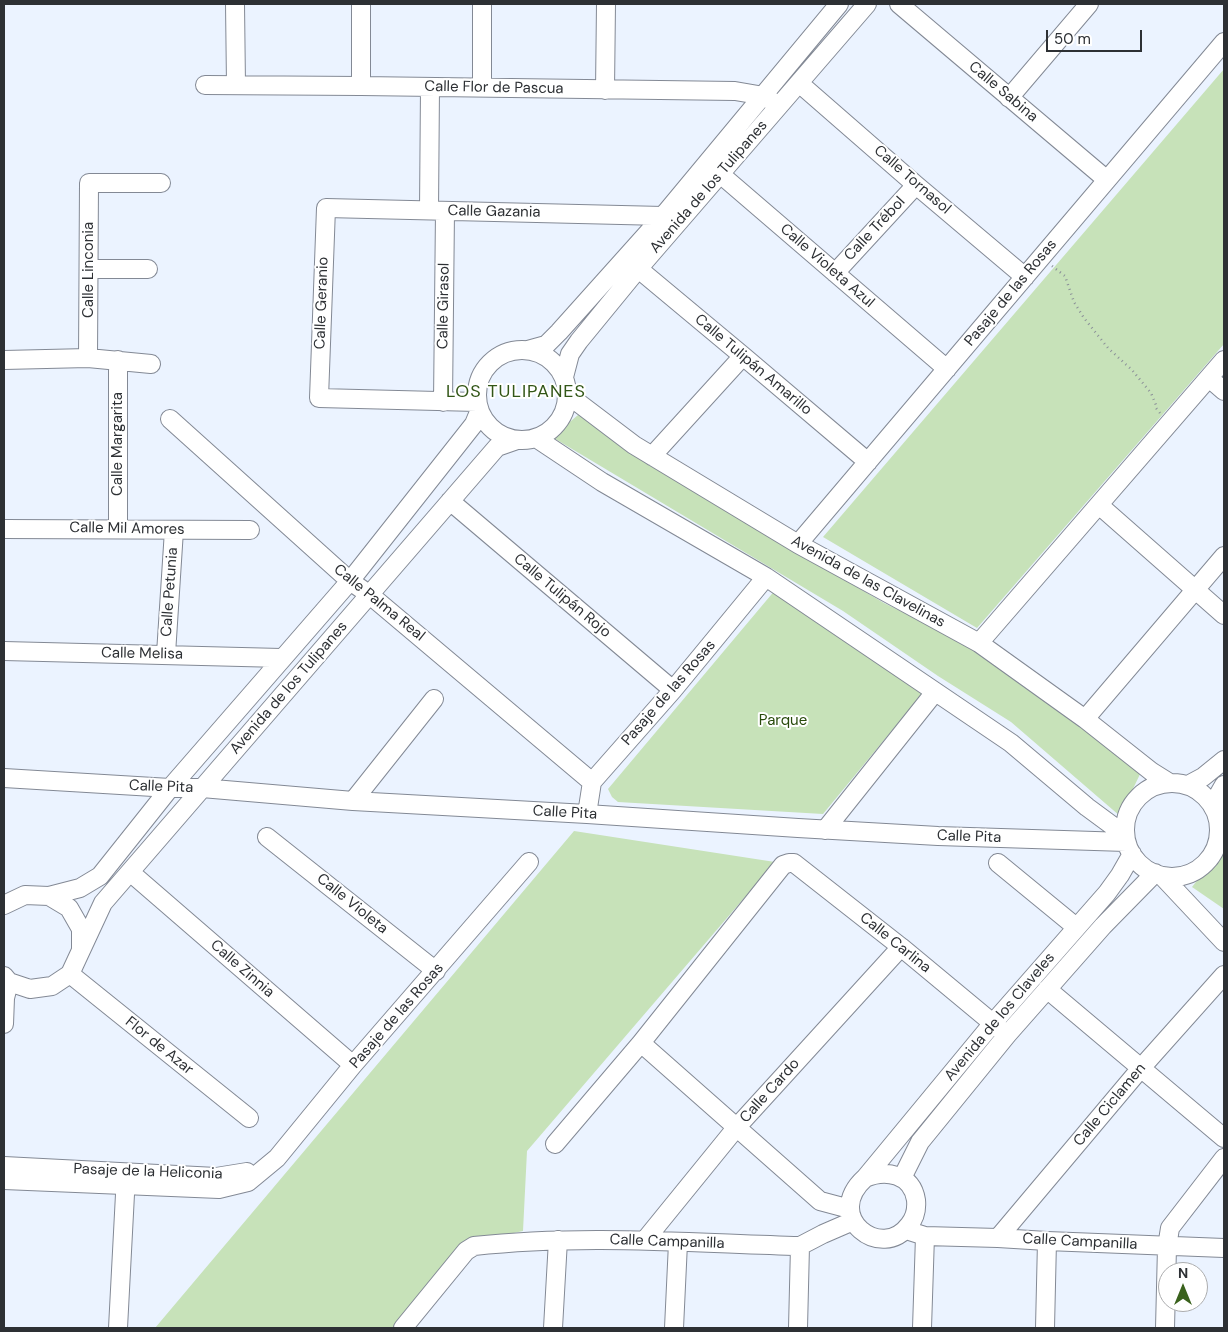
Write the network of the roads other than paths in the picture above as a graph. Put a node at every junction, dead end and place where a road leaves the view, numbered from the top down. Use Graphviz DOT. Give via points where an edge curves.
graph roads {
  1 [pos="235,4"];
  2 [pos="361,4"];
  3 [pos="482,4"];
  4 [pos="606,4"];
  5 [pos="839,4"];
  6 [pos="867,4"];
  7 [pos="898,4"];
  8 [pos="1086,5"];
  9 [pos="1224,42"];
  10 [pos="799,83"];
  11 [pos="205,85"];
  12 [pos="236,85"];
  13 [pos="361,86"];
  14 [pos="430,87"];
  15 [pos="482,88"];
  16 [pos="605,90"];
  17 [pos="764,96"];
  18 [pos="1009,98"];
  19 [pos="779,106"];
  20 [pos="714,168"];
  21 [pos="1107,180"];
  22 [pos="161,183"];
  23 [pos="916,185"];
  24 [pos="326,208"];
  25 [pos="437,210"];
  26 [pos="663,216"];
  27 [pos="632,264"];
  28 [pos="89,269"];
  29 [pos="148,269"];
  30 [pos="835,273"];
  31 [pos="1025,276"];
  32 [pos="528,350"];
  33 [pos="743,356"];
  34 [pos="88,358"];
  35 [pos="4,360"];
  36 [pos="118,360"];
  37 [pos="1224,360"];
  38 [pos="151,364"];
  39 [pos="947,369"];
  40 [pos="1209,378"];
  41 [pos="565,382"];
  42 [pos="1224,391"];
  43 [pos="443,402"];
  44 [pos="478,407"];
  45 [pos="170,419"];
  46 [pos="536,438"];
  47 [pos="516,440"];
  48 [pos="652,456"];
  49 [pos="868,462"];
  50 [pos="450,501"];
  51 [pos="1098,505"];
  52 [pos="4,528"];
  53 [pos="118,528"];
  54 [pos="174,530"];
  55 [pos="250,530"];
  56 [pos="798,544"];
  57 [pos="1224,556"];
  58 [pos="766,577"];
  59 [pos="350,581"];
  60 [pos="1196,591"];
  61 [pos="370,595"];
  62 [pos="1224,615"];
  63 [pos="979,643"];
  64 [pos="4,651"];
  65 [pos="166,654"];
  66 [pos="281,658"];
  67 [pos="673,690"];
  68 [pos="935,692"];
  69 [pos="434,699"];
  70 [pos="1085,719"];
  71 [pos="1224,760"];
  72 [pos="4,778"];
  73 [pos="592,782"];
  74 [pos="1168,782"];
  75 [pos="1188,785"];
  76 [pos="1224,785"];
  77 [pos="170,788"];
  78 [pos="202,788"];
  79 [pos="353,801"];
  80 [pos="1214,807"];
  81 [pos="588,814"];
  82 [pos="825,830"];
  83 [pos="1222,832"];
  84 [pos="268,837"];
  85 [pos="1128,844"];
  86 [pos="529,862"];
  87 [pos="998,863"];
  88 [pos="130,872"];
  89 [pos="1159,875"];
  90 [pos="49,896"];
  91 [pos="4,905"];
  92 [pos="1076,927"];
  93 [pos="1224,942"];
  94 [pos="901,947"];
  95 [pos="82,952"];
  96 [pos="436,971"];
  97 [pos="70,974"];
  98 [pos="1224,975"];
  99 [pos="6,979"];
  100 [pos="1047,989"];
  101 [pos="993,1023"];
  102 [pos="4,1024"];
  103 [pos="1007,1036"];
  104 [pos="641,1043"];
  105 [pos="354,1065"];
  106 [pos="1141,1068"];
  107 [pos="248,1118"];
  108 [pos="736,1128"];
  109 [pos="1224,1138"];
  110 [pos="555,1144"];
  111 [pos="1224,1158"];
  112 [pos="265,1170"];
  113 [pos="4,1173"];
  114 [pos="865,1178"];
  115 [pos="902,1178"];
  116 [pos="126,1179"];
  117 [pos="4,1186"];
  118 [pos="852,1215"];
  119 [pos="906,1230"];
  120 [pos="925,1236"];
  121 [pos="998,1238"];
  122 [pos="558,1240"];
  123 [pos="645,1240"];
  124 [pos="678,1242"];
  125 [pos="1047,1242"];
  126 [pos="800,1246"];
  127 [pos="1167,1247"];
  128 [pos="1224,1248"];
  129 [pos="118,1328"];
  130 [pos="403,1328"];
  131 [pos="553,1328"];
  132 [pos="674,1328"];
  133 [pos="798,1328"];
  134 [pos="922,1328"];
  135 [pos="1044,1328"];
  136 [pos="1165,1328"];
  1 -- 12 [label="street"];
  2 -- 13 [label="street"];
  3 -- 15 [label="street"];
  4 -- 16 [label="street"];
  5 -- 17 [label="street, Avenida de los Tulipanes"];
  6 -- 10 [label="street, Avenida de los Tulipanes"];
  7 -- 18 [label="street, Calle Sabina"];
  8 -- 18 [label="street"];
  9 -- 21 [label="street, Pasaje de las Rosas"];
  10 -- 19 [label="street, Avenida de los Tulipanes"];
  10 -- 23 [label="street, Calle Tornasol"];
  11 -- 12 [label="street, Calle Flor de Pascua"];
  12 -- 13 [label="street, Calle Flor de Pascua"];
  13 -- 14 [label="street, Calle Flor de Pascua"];
  14 -- 15 [label="street, Calle Flor de Pascua"];
  14 -- 25 [label="street, Calle Girasol"];
  15 -- 16 [label="street, Calle Flor de Pascua"];
  16 -- 17 [label="street, Calle Flor de Pascua" via="735,91"];
  17 -- 19 [label="street, Calle Flor de Pascua"];
  17 -- 20 [label="street, Avenida de los Tulipanes"];
  18 -- 21 [label="street, Calle Sabina"];
  19 -- 20 [label="street, Avenida de los Tulipanes"];
  20 -- 26 [label="street, Avenida de los Tulipanes"];
  20 -- 27 [label="street, Avenida de los Tulipanes"];
  20 -- 30 [label="street, Calle Violeta Azul"];
  21 -- 31 [label="street, Pasaje de las Rosas"];
  22 -- 28 [label="street, Calle Linconia" via="89,182"];
  23 -- 30 [label="street, Calle Trébol"];
  23 -- 31 [label="street, Calle Tornasol"];
  24 -- 25 [label="street, Calle Gazania"];
  24 -- 43 [label="street, Calle Geranio" via="319,398"];
  25 -- 26 [label="street, Calle Gazania"];
  25 -- 43 [label="street, Calle Girasol"];
  26 -- 27 [label="street, Avenida de los Tulipanes"];
  27 -- 32 [label="street, Avenida de los Tulipanes" via="546,345"];
  27 -- 33 [label="street, Calle Tulipán Amarillo"];
  27 -- 41 [label="street, Avenida de los Tulipanes" via="570,354"];
  28 -- 29 [label="street"];
  28 -- 34 [label="street, Calle Linconia"];
  30 -- 39 [label="street, Calle Violeta Azul"];
  31 -- 39 [label="street, Pasaje de las Rosas"];
  32 -- 41 [label="street" via="546,357 559,369"];
  32 -- 44 [label="street" via="510,351 486,366 478,383"];
  33 -- 48 [label="street"];
  33 -- 49 [label="street, Calle Tulipán Amarillo"];
  34 -- 35 [label="street"];
  34 -- 36 [label="street"];
  36 -- 38 [label="street"];
  36 -- 53 [label="street, Calle Margarita"];
  37 -- 40 [label="street"];
  39 -- 49 [label="street, Pasaje de las Rosas"];
  40 -- 42 [label="street"];
  40 -- 51 [label="street"];
  41 -- 46 [label="street" via="566,404 559,421"];
  41 -- 48 [label="street, Avenida de las Clavelinas" via="572,398"];
  43 -- 44 [label="street"];
  44 -- 47 [label="street" via="490,428"];
  44 -- 59 [label="street, Avenida de los Tulipanes" via="474,424"];
  45 -- 59 [label="street, Calle Palma Real"];
  46 -- 47 [label="street"];
  46 -- 58 [label="street" via="602,482"];
  47 -- 50 [label="street, Avenida de los Tulipanes" via="497,447"];
  48 -- 56 [label="street, Avenida de las Clavelinas"];
  49 -- 56 [label="street, Pasaje de las Rosas"];
  50 -- 61 [label="street, Avenida de los Tulipanes"];
  50 -- 67 [label="street, Calle Tulipán Rojo"];
  51 -- 60 [label="street"];
  51 -- 63 [label="street"];
  52 -- 53 [label="street, Calle Mil Amores"];
  53 -- 54 [label="street, Calle Mil Amores"];
  54 -- 55 [label="street, Calle Mil Amores"];
  54 -- 65 [label="street, Calle Petunia"];
  56 -- 63 [label="street, Avenida de las Clavelinas"];
  57 -- 60 [label="street"];
  58 -- 67 [label="street, Pasaje de las Rosas"];
  58 -- 68 [label="street"];
  59 -- 61 [label="street, Calle Palma Real"];
  59 -- 66 [label="street, Avenida de los Tulipanes"];
  60 -- 62 [label="street"];
  60 -- 70 [label="street"];
  61 -- 73 [label="street, Calle Palma Real"];
  61 -- 78 [label="street, Avenida de los Tulipanes"];
  63 -- 70 [label="street, Avenida de las Clavelinas"];
  64 -- 65 [label="street, Calle Melisa"];
  65 -- 66 [label="street, Calle Melisa"];
  66 -- 77 [label="street, Avenida de los Tulipanes"];
  67 -- 73 [label="street, Pasaje de las Rosas"];
  68 -- 82 [label="street"];
  68 -- 85 [label="street" via="1010,743"];
  69 -- 79 [label="street"];
  70 -- 74 [label="street, Avenida de las Clavelinas"];
  71 -- 75 [label="street" via="1204,777"];
  72 -- 77 [label="street, Calle Pita"];
  73 -- 81 [label="street"];
  74 -- 75 [label="street"];
  74 -- 85 [label="street" via="1152,787 1138,797 1126,819"];
  75 -- 80 [label="street" via="1203,794"];
  76 -- 80 [label="street"];
  77 -- 78 [label="street, Calle Pita"];
  77 -- 90 [label="street, Avenida de los Tulipanes" via="100,876 80,888"];
  78 -- 79 [label="street, Calle Pita"];
  78 -- 88 [label="street, Avenida de los Tulipanes"];
  79 -- 81 [label="street, Calle Pita"];
  80 -- 83 [label="street"];
  81 -- 82 [label="street, Calle Pita"];
  82 -- 85 [label="street, Calle Pita"];
  83 -- 89 [label="street" via="1207,862 1200,868 1184,875"];
  84 -- 96 [label="street, Calle Violeta"];
  85 -- 89 [label="street" via="1142,866"];
  85 -- 92 [label="street, Avenida de los Claveles" via="1120,875"];
  86 -- 96 [label="street, Pasaje de las Rosas"];
  87 -- 92 [label="street"];
  88 -- 95 [label="street, Avenida de los Tulipanes" via="103,902"];
  88 -- 105 [label="street, Calle Zinnia"];
  89 -- 93 [label="street"];
  89 -- 100 [label="street, Avenida de los Claveles" via="1103,926"];
  90 -- 91 [label="street, Avenida de los Tulipanes" via="25,895"];
  90 -- 95 [label="street" via="69,908 81,929"];
  92 -- 101 [label="street, Avenida de los Claveles"];
  94 -- 101 [label="street, Calle Carlina"];
  94 -- 104 [label="street, Calle Carlina" via="794,863 789,863 783,866"];
  94 -- 108 [label="street, Calle Cardo"];
  95 -- 97 [label="street, Avenida de los Tulipanes"];
  96 -- 105 [label="street, Pasaje de las Rosas"];
  97 -- 99 [label="street" via="52,986 30,989"];
  97 -- 107 [label="street, Flor de Azar"];
  98 -- 106 [label="street, Calle Ciclamen"];
  99 -- 102 [label="street"];
  100 -- 103 [label="street, Avenida de los Claveles"];
  100 -- 106 [label="street"];
  101 -- 103 [label="street, Calle Carlina"];
  101 -- 114 [label="street, Avenida de los Claveles"];
  103 -- 115 [label="street, Avenida de los Claveles" via="920,1142"];
  104 -- 108 [label="street"];
  104 -- 110 [label="street"];
  105 -- 112 [label="street, Pasaje de las Rosas"];
  106 -- 109 [label="street"];
  106 -- 121 [label="street, Calle Ciclamen"];
  108 -- 118 [label="street" via="820,1200"];
  108 -- 123 [label="street, Calle Cardo"];
  111 -- 127 [label="street" via="1172,1224"];
  112 -- 116 [label="street, Pasaje de la Heliconia" via="248,1182 219,1189"];
  113 -- 116 [label="street, Pasaje de la Heliconia"];
  113 -- 117 [label="street"];
  114 -- 115 [label="street" via="876,1173 890,1173"];
  114 -- 118 [label="street" via="851,1197"];
  115 -- 119 [label="street" via="916,1198 913,1220"];
  116 -- 129 [label="street"];
  118 -- 119 [label="street" via="861,1230 871,1237 883,1239"];
  118 -- 126 [label="street, Calle Campanilla"];
  119 -- 120 [label="street, Calle Campanilla"];
  120 -- 121 [label="street, Calle Campanilla"];
  120 -- 134 [label="street"];
  121 -- 125 [label="street, Calle Campanilla"];
  122 -- 123 [label="street, Calle Campanilla"];
  122 -- 130 [label="street, Calle Campanilla" via="474,1246 466,1251"];
  122 -- 131 [label="street"];
  123 -- 124 [label="street, Calle Campanilla"];
  124 -- 126 [label="street, Calle Campanilla"];
  124 -- 132 [label="street"];
  125 -- 127 [label="street, Calle Campanilla"];
  125 -- 135 [label="street"];
  126 -- 133 [label="street"];
  127 -- 128 [label="street, Calle Campanilla"];
  127 -- 136 [label="street"];
}
